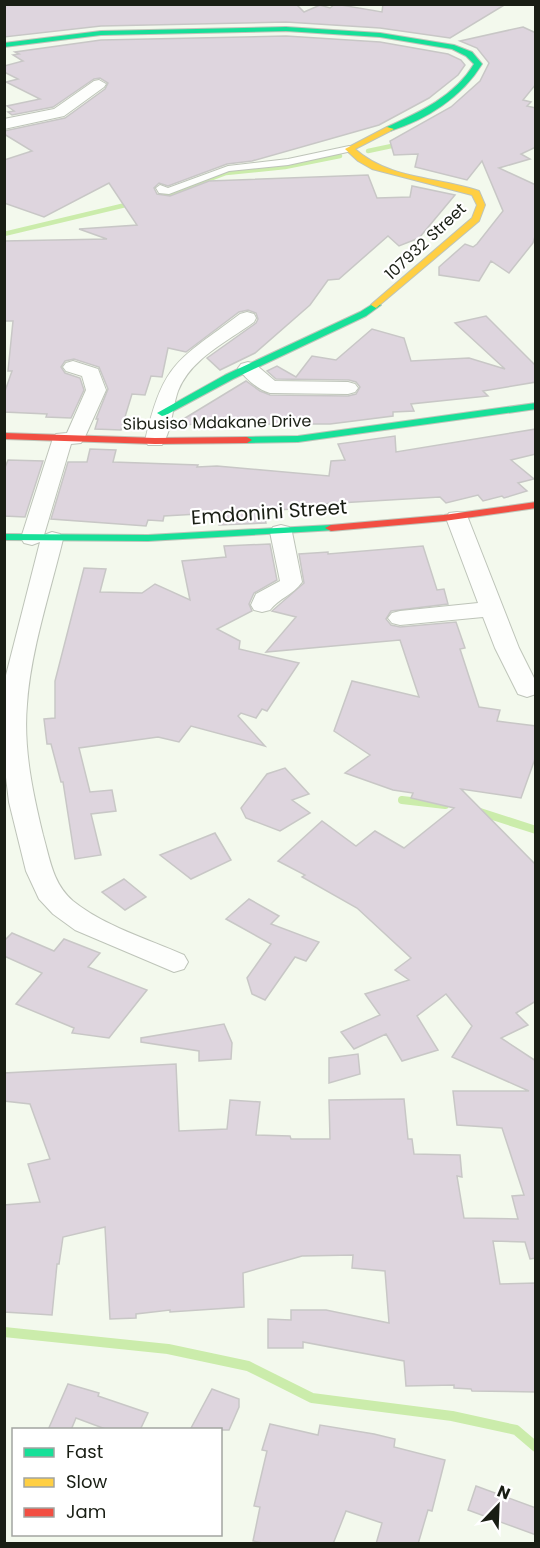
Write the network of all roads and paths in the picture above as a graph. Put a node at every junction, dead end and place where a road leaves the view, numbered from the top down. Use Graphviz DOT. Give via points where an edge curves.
graph roads {
  1 [pos="4,45"];
  2 [pos="99,84"];
  3 [pos="4,124"];
  4 [pos="348,149"];
  5 [pos="160,188"];
  6 [pos="247,318"];
  7 [pos="73,366"];
  8 [pos="248,368"];
  9 [pos="348,388"];
  10 [pos="536,406"];
  11 [pos="162,413"];
  12 [pos="4,436"];
  13 [pos="68,439"];
  14 [pos="155,441"];
  15 [pos="536,505"];
  16 [pos="457,518"];
  17 [pos="281,532"];
  18 [pos="4,537"];
  19 [pos="42,538"];
  20 [pos="262,605"];
  21 [pos="492,609"];
  22 [pos="400,618"];
  23 [pos="527,689"];
  24 [pos="174,962"];
  1 -- 4 [label="street" via="101,33 286,29 389,36 454,47 478,64 477,71 450,95"];
  2 -- 3 [label="street" via="58,113"];
  4 -- 5 [label="lane" via="228,169 169,191"];
  4 -- 8 [label="street, 107932 Street" via="359,161 371,165 463,186 480,198 481,211 385,300"];
  6 -- 11 [label="street" via="178,373"];
  7 -- 13 [label="street" via="91,373 96,390"];
  8 -- 9 [label="street" via="270,387"];
  8 -- 11 [label="street, 107932 Street"];
  10 -- 14 [label="street, Sibusiso Mdakane Drive" via="298,438"];
  11 -- 14 [label="street"];
  12 -- 13 [label="street, Sibusiso Mdakane Drive"];
  13 -- 14 [label="street, Sibusiso Mdakane Drive"];
  13 -- 19 [label="street"];
  15 -- 16 [label="street, Emdonini Street"];
  16 -- 17 [label="street, Emdonini Street"];
  16 -- 21 [label="street"];
  17 -- 19 [label="street, Emdonini Street" via="120,540"];
  17 -- 20 [label="street" via="291,582 264,599"];
  18 -- 19 [label="street, Emdonini Street"];
  19 -- 24 [label="street" via="14,707 22,802 39,871 56,900 85,923"];
  21 -- 22 [label="street"];
  21 -- 23 [label="street"];
}
